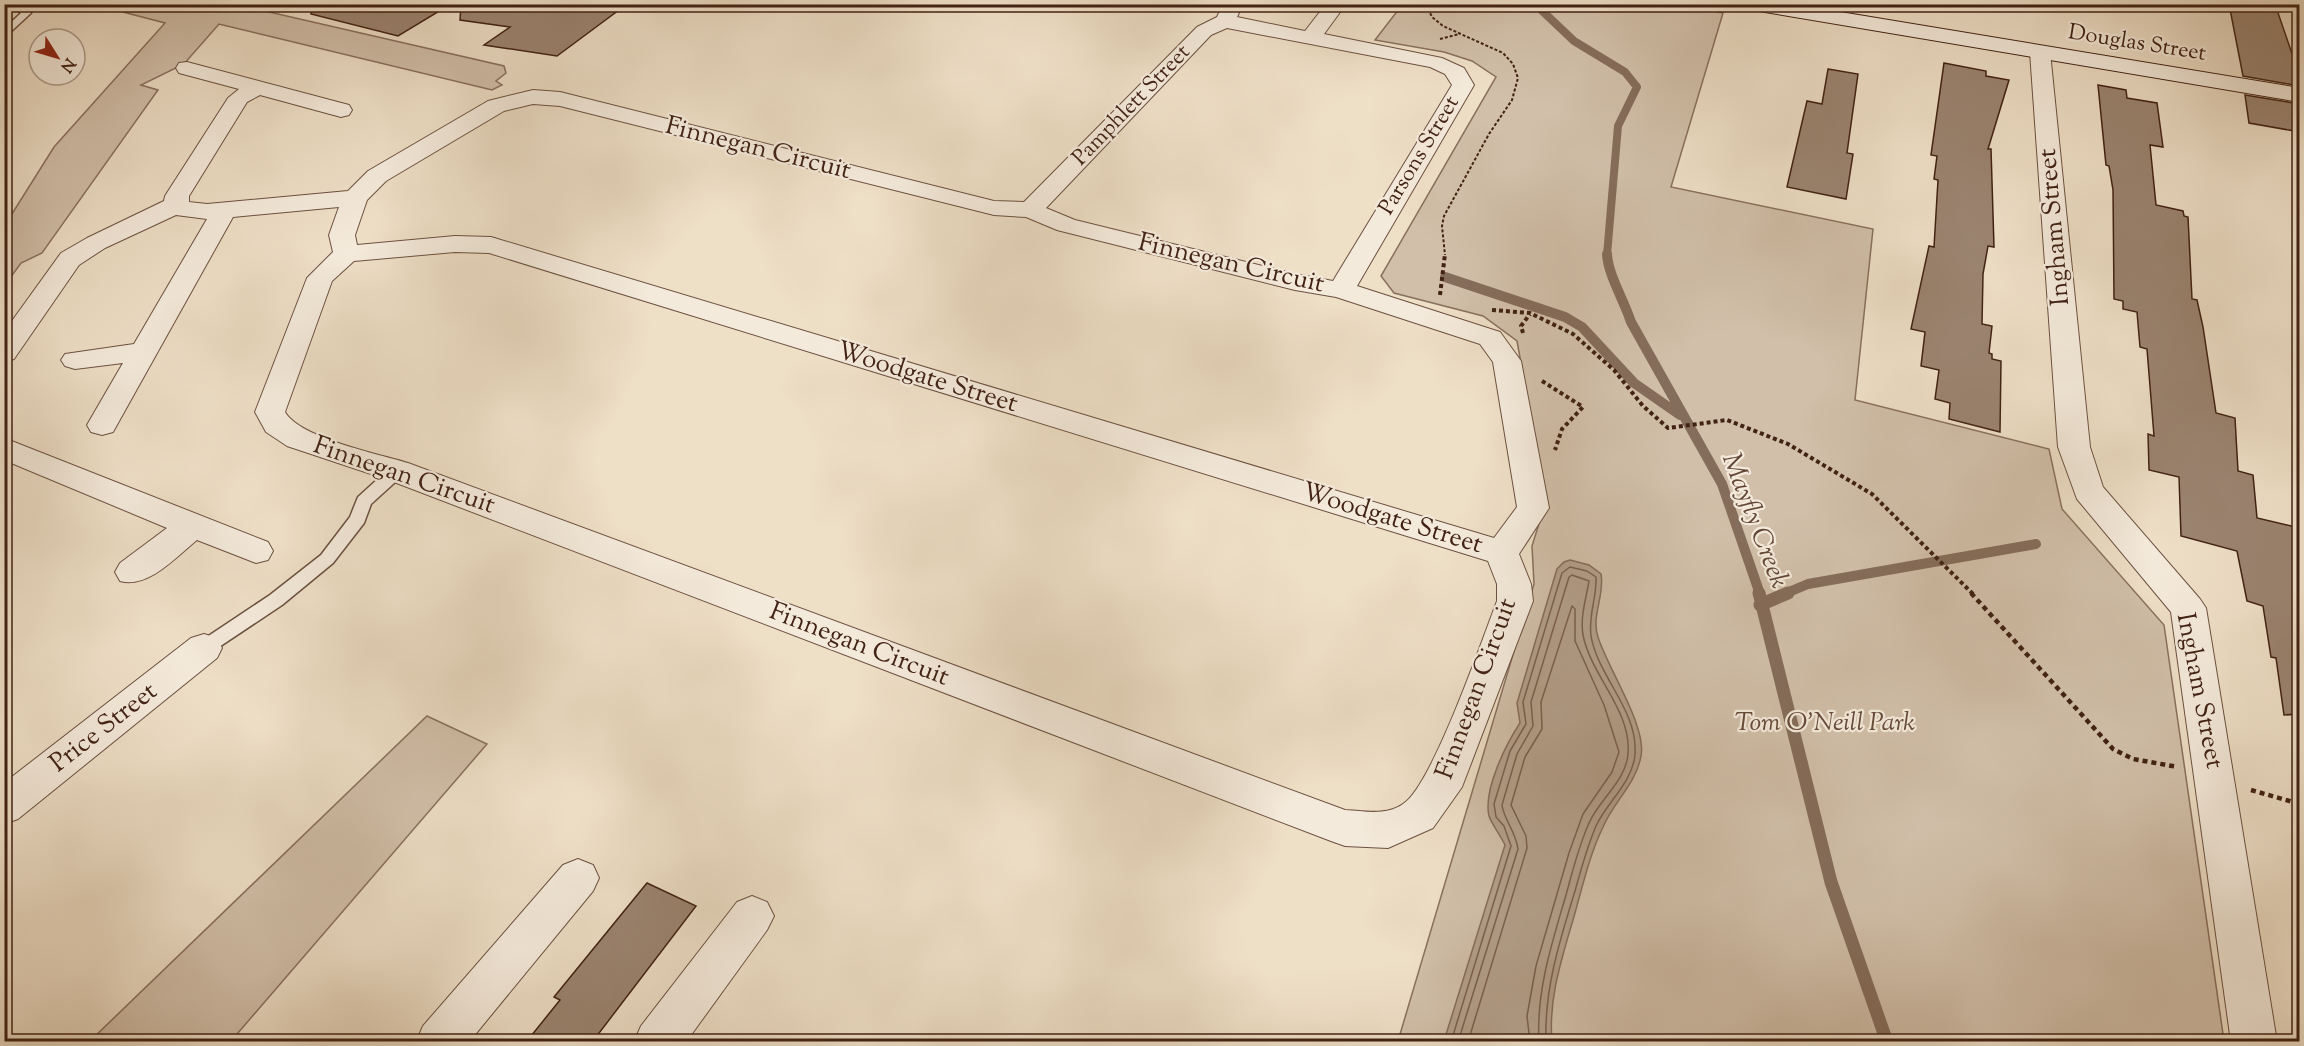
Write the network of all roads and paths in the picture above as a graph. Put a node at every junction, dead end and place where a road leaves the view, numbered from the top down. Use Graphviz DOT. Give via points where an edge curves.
graph roads {
  1 [pos="14,4"];
  2 [pos="1337,4"];
  3 [pos="1426,4"];
  4 [pos="1753,4"];
  5 [pos="1229,13"];
  6 [pos="4,35"];
  7 [pos="1310,38"];
  8 [pos="2040,52"];
  9 [pos="187,68"];
  10 [pos="258,87"];
  11 [pos="2300,95"];
  12 [pos="341,110"];
  13 [pos="355,198"];
  14 [pos="176,205"];
  15 [pos="1030,210"];
  16 [pos="224,211"];
  17 [pos="346,254"];
  18 [pos="1341,290"];
  19 [pos="1445,299"];
  20 [pos="1489,309"];
  21 [pos="1530,313"];
  22 [pos="1521,326"];
  23 [pos="144,352"];
  24 [pos="4,353"];
  25 [pos="75,360"];
  26 [pos="102,425"];
  27 [pos="4,448"];
  28 [pos="397,471"];
  29 [pos="194,525"];
  30 [pos="256,551"];
  31 [pos="1502,553"];
  32 [pos="132,572"];
  33 [pos="204,648"];
  34 [pos="2216,779"];
  35 [pos="2300,804"];
  36 [pos="4,807"];
  37 [pos="578,878"];
  38 [pos="752,916"];
  39 [pos="439,1041"];
  40 [pos="657,1041"];
  41 [pos="2254,1041"];
  1 -- 6 [label="lane" via="26,13"];
  2 -- 7 [label="street"];
  3 -- 19 [label="path" via="1432,16 1445,26 1510,58 1518,81 1442,224 1446,244 1439,295"];
  4 -- 8 [label="street, Douglas Street"];
  5 -- 7 [label="street, Parsons Street"];
  5 -- 15 [label="street, Pamphlett Street" via="1204,31"];
  7 -- 18 [label="street, Parsons Street" via="1435,62 1461,76 1463,85"];
  8 -- 11 [label="street, Douglas Street"];
  8 -- 34 [label="street, Ingham Street" via="2074,447 2088,491 2187,608"];
  9 -- 10 [label="street"];
  10 -- 12 [label="street"];
  10 -- 14 [label="street" via="239,98 177,196"];
  13 -- 15 [label="street, Finnegan Circuit" via="377,176 496,106 534,98 560,99 994,208"];
  13 -- 16 [label="street"];
  13 -- 17 [label="street, Finnegan Circuit" via="342,235"];
  14 -- 16 [label="street" via="186,210"];
  14 -- 24 [label="street" via="70,259"];
  15 -- 18 [label="street, Finnegan Circuit" via="1077,228"];
  16 -- 23 [label="street"];
  17 -- 28 [label="street, Finnegan Circuit" via="321,278 270,412 278,425 298,439"];
  17 -- 31 [label="street, Woodgate Street" via="455,244 491,245"];
  18 -- 31 [label="street, Finnegan Circuit" via="1490,338 1507,361 1533,508"];
  20 -- 21 [label="path"];
  21 -- 22 [label="path"];
  21 -- 34 [label="path" via="1573,333 1668,428 1727,420 1746,426 1788,444 1872,494 1966,587 2113,749 2133,759"];
  23 -- 25 [label="street"];
  23 -- 26 [label="street"];
  27 -- 29 [label="street"];
  28 -- 31 [label="street, Finnegan Circuit" via="1345,828 1388,830 1419,816 1442,787 1515,601 1514,584"];
  28 -- 33 [label="lane" via="364,501 358,519 327,559 276,600"];
  29 -- 30 [label="street"];
  29 -- 32 [label="street"];
  33 -- 36 [label="street, Price Street"];
  34 -- 35 [label="path"];
  34 -- 41 [label="street, Ingham Street"];
  37 -- 39 [label="street"];
  38 -- 40 [label="street"];
}
